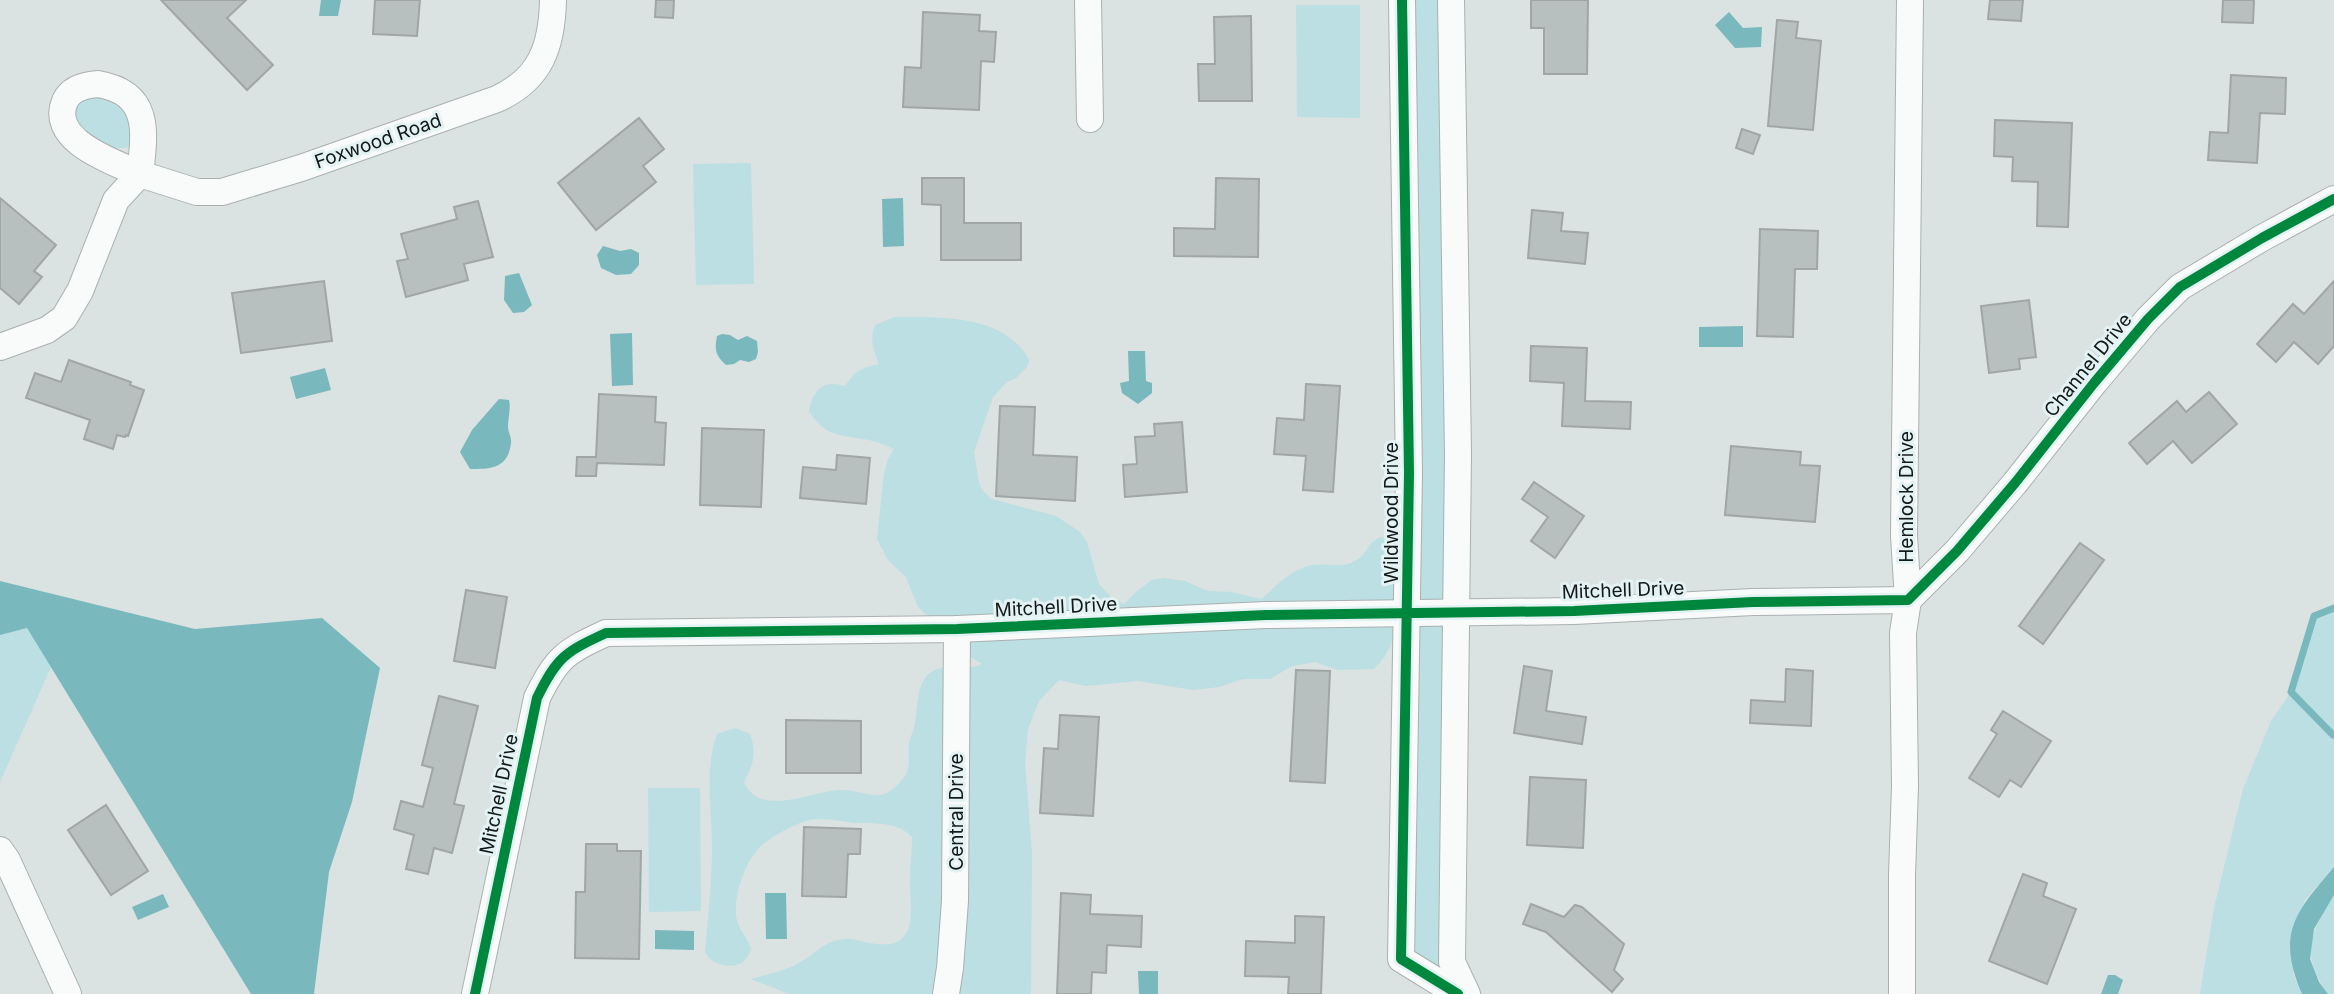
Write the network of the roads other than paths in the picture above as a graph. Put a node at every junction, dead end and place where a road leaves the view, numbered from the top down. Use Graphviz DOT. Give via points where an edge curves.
graph roads {
  1 [pos="553,0"];
  2 [pos="1088,0"];
  3 [pos="1402,0"];
  4 [pos="1451,0"];
  5 [pos="1910,0"];
  6 [pos="1090,118"];
  7 [pos="2334,199"];
  8 [pos="0,347"];
  9 [pos="1908,600"];
  10 [pos="1407,612"];
  11 [pos="1455,612"];
  12 [pos="957,629"];
  13 [pos="0,850"];
  14 [pos="68,994"];
  15 [pos="475,994"];
  16 [pos="946,994"];
  17 [pos="1458,994"];
  18 [pos="1467,994"];
  19 [pos="1902,994"];
  1 -- 8 [label="street, Foxwood Road" via="550,38 541,61 517,89 497,99 222,192 197,192 140,174 116,200 64,318 47,330"];
  2 -- 6 [label="street"];
  3 -- 10 [label="street, Wildwood Drive"];
  4 -- 11 [label="street" via="1458,454"];
  5 -- 9 [label="street, Hemlock Drive" via="1904,536"];
  7 -- 9 [label="street, Channel Drive" via="2180,287 2094,383 2007,493"];
  9 -- 11 [label="street, Mitchell Drive"];
  9 -- 19 [label="street, Hemlock Drive" via="1903,633"];
  10 -- 11 [label="street, Mitchell Drive"];
  10 -- 12 [label="street, Mitchell Drive"];
  10 -- 17 [label="street, Wildwood Drive" via="1401,959"];
  11 -- 18 [label="street" via="1452,962"];
  12 -- 15 [label="street, Mitchell Drive" via="606,633 564,656 550,671 537,698"];
  12 -- 16 [label="street, Central Drive" via="955,901"];
  13 -- 14 [label="street"];
}
